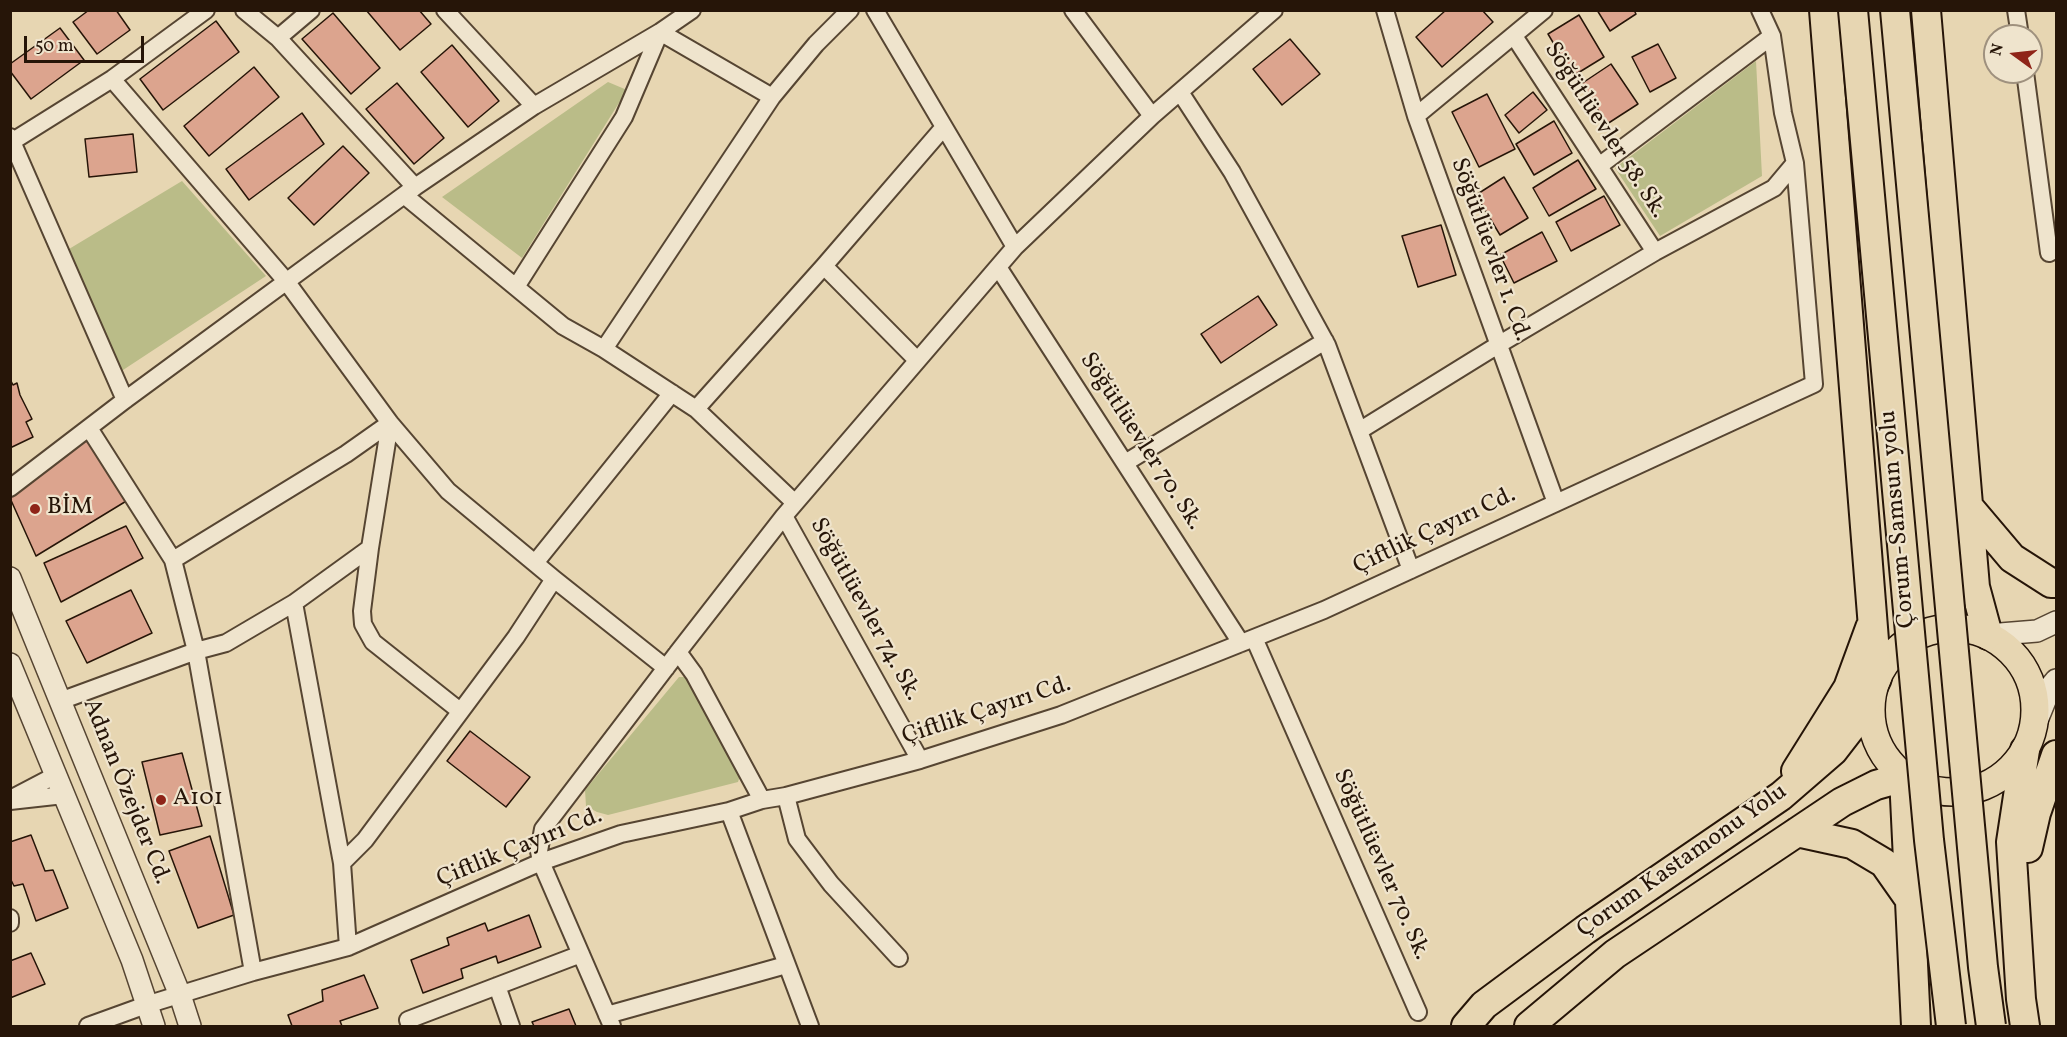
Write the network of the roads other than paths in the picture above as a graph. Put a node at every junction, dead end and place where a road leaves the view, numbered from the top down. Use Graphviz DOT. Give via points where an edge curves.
graph roads {
  1 [pos="206,10"];
  2 [pos="244,10"];
  3 [pos="311,10"];
  4 [pos="445,10"];
  5 [pos="692,10"];
  6 [pos="850,10"];
  7 [pos="875,10"];
  8 [pos="1073,10"];
  9 [pos="1274,10"];
  10 [pos="1385,10"];
  11 [pos="1544,10"];
  12 [pos="1760,10"];
  13 [pos="1824,10"];
  14 [pos="1853,10"];
  15 [pos="1895,10"];
  16 [pos="1926,10"];
  17 [pos="660,32"];
  18 [pos="1514,36"];
  19 [pos="1772,36"];
  20 [pos="278,38"];
  21 [pos="112,80"];
  22 [pos="2027,84"];
  23 [pos="1180,92"];
  24 [pos="772,97"];
  25 [pos="534,106"];
  26 [pos="1152,116"];
  27 [pos="1416,116"];
  28 [pos="944,127"];
  29 [pos="12,139"];
  30 [pos="1795,163"];
  31 [pos="1599,166"];
  32 [pos="409,191"];
  33 [pos="1015,247"];
  34 [pos="2056,249"];
  35 [pos="1655,252"];
  36 [pos="824,266"];
  37 [pos="998,267"];
  38 [pos="286,281"];
  39 [pos="516,287"];
  40 [pos="1325,341"];
  41 [pos="1498,345"];
  42 [pos="604,349"];
  43 [pos="917,360"];
  44 [pos="672,393"];
  45 [pos="125,400"];
  46 [pos="696,409"];
  47 [pos="390,423"];
  48 [pos="89,428"];
  49 [pos="1359,431"];
  50 [pos="1125,463"];
  51 [pos="10,488"];
  52 [pos="1556,503"];
  53 [pos="1968,507"];
  54 [pos="790,510"];
  55 [pos="370,548"];
  56 [pos="173,560"];
  57 [pos="535,563"];
  58 [pos="1411,570"];
  59 [pos="10,578"];
  60 [pos="554,579"];
  61 [pos="2056,583"];
  62 [pos="294,603"];
  63 [pos="1873,621"];
  64 [pos="2056,622"];
  65 [pos="1988,635"];
  66 [pos="1248,641"];
  67 [pos="196,651"];
  68 [pos="678,652"];
  69 [pos="10,664"];
  70 [pos="666,668"];
  71 [pos="1877,678"];
  72 [pos="2056,680"];
  73 [pos="60,701"];
  74 [pos="460,711"];
  75 [pos="2025,750"];
  76 [pos="2056,755"];
  77 [pos="920,760"];
  78 [pos="56,775"];
  79 [pos="1904,777"];
  80 [pos="64,795"];
  81 [pos="786,796"];
  82 [pos="1781,796"];
  83 [pos="10,800"];
  84 [pos="762,800"];
  85 [pos="729,811"];
  86 [pos="1797,832"];
  87 [pos="541,862"];
  88 [pos="342,863"];
  89 [pos="1910,901"];
  90 [pos="2015,906"];
  91 [pos="348,947"];
  92 [pos="581,954"];
  93 [pos="899,958"];
  94 [pos="786,965"];
  95 [pos="253,972"];
  96 [pos="497,986"];
  97 [pos="180,995"];
  98 [pos="146,1005"];
  99 [pos="1418,1012"];
  100 [pos="610,1021"];
  101 [pos="88,1026"];
  102 [pos="154,1026"];
  103 [pos="190,1026"];
  104 [pos="410,1026"];
  105 [pos="511,1026"];
  106 [pos="810,1026"];
  107 [pos="1466,1026"];
  108 [pos="1529,1026"];
  109 [pos="1916,1026"];
  110 [pos="1951,1026"];
  111 [pos="1991,1026"];
  112 [pos="2025,1026"];
  1 -- 21 [label="street"];
  2 -- 20 [label="street, Söğütlüevler 74. Sk."];
  3 -- 20 [label="street"];
  4 -- 25 [label="street"];
  5 -- 17 [label="street"];
  6 -- 24 [label="street"];
  7 -- 28 [label="street"];
  8 -- 26 [label="street"];
  9 -- 23 [label="street"];
  10 -- 27 [label="street, Söğütlüevler 1. Cd."];
  11 -- 18 [label="street"];
  12 -- 19 [label="street"];
  13 -- 63 [label="highway"];
  14 -- 110 [label="highway, Çorum-Samsun yolu, bridge" via="1929,840"];
  15 -- 111 [label="highway, Çorum-Samsun yolu, bridge"];
  16 -- 53 [label="highway"];
  17 -- 24 [label="street"];
  17 -- 25 [label="street"];
  17 -- 39 [label="street" via="624,117"];
  18 -- 27 [label="street"];
  18 -- 31 [label="street, Söğütlüevler 58. Sk."];
  19 -- 30 [label="street"];
  19 -- 31 [label="street"];
  20 -- 32 [label="street, Söğütlüevler 74. Sk."];
  21 -- 29 [label="street"];
  21 -- 38 [label="street"];
  22 -- 34 [label="street" via="2049,253"];
  23 -- 26 [label="street"];
  23 -- 40 [label="street" via="1232,172"];
  24 -- 42 [label="street"];
  25 -- 32 [label="street"];
  26 -- 33 [label="street"];
  27 -- 41 [label="street, Söğütlüevler 1. Cd."];
  28 -- 33 [label="street"];
  28 -- 36 [label="street"];
  29 -- 45 [label="street"];
  30 -- 35 [label="street" via="1774,188"];
  30 -- 52 [label="street, Çiftlik Çayırı Cd." via="1814,384"];
  31 -- 35 [label="street, Söğütlüevler 58. Sk."];
  32 -- 38 [label="street"];
  32 -- 39 [label="street, Söğütlüevler 74. Sk."];
  33 -- 37 [label="street"];
  35 -- 41 [label="street"];
  36 -- 43 [label="street"];
  36 -- 46 [label="street"];
  37 -- 43 [label="street"];
  37 -- 50 [label="street, Söğütlüevler 70. Sk."];
  38 -- 45 [label="street"];
  38 -- 47 [label="street"];
  39 -- 42 [label="street, Söğütlüevler 74. Sk." via="563,326"];
  40 -- 49 [label="street"];
  40 -- 50 [label="street"];
  41 -- 49 [label="street"];
  41 -- 52 [label="street, Söğütlüevler 1. Cd."];
  42 -- 44 [label="street, Söğütlüevler 74. Sk."];
  43 -- 54 [label="street"];
  44 -- 46 [label="street, Söğütlüevler 74. Sk."];
  44 -- 57 [label="street"];
  45 -- 48 [label="street"];
  46 -- 54 [label="street, Söğütlüevler 74. Sk."];
  47 -- 55 [label="street"];
  47 -- 56 [label="street"];
  47 -- 57 [label="street" via="448,491"];
  48 -- 51 [label="street"];
  48 -- 56 [label="street"];
  49 -- 58 [label="street"];
  50 -- 66 [label="street, Söğütlüevler 70. Sk."];
  52 -- 58 [label="street, Çiftlik Çayırı Cd."];
  53 -- 61 [label="highway" via="2012,558"];
  53 -- 65 [label="highway" via="1975,587"];
  54 -- 68 [label="street"];
  54 -- 77 [label="street, Söğütlüevler 74. Sk."];
  55 -- 62 [label="street"];
  55 -- 74 [label="street" via="362,611 365,630 374,642"];
  56 -- 67 [label="street"];
  57 -- 60 [label="street"];
  58 -- 66 [label="street, Çiftlik Çayırı Cd."];
  59 -- 73 [label="street, Adnan Özejder Cd."];
  60 -- 70 [label="street"];
  60 -- 74 [label="street" via="516,638"];
  62 -- 67 [label="street" via="226,643"];
  62 -- 88 [label="street"];
  63 -- 71 [label="highway"];
  63 -- 82 [label="highway" via="1848,688"];
  64 -- 65 [label="street" via="2037,632"];
  65 -- 71 [label="main road" via="1962,628 1936,629 1912,639 1891,656"];
  65 -- 75 [label="main road" via="2010,650 2026,672 2034,697 2034,724"];
  66 -- 77 [label="street, Çiftlik Çayırı Cd." via="1061,715"];
  66 -- 99 [label="street, Söğütlüevler 70. Sk."];
  67 -- 73 [label="street"];
  67 -- 95 [label="street"];
  68 -- 70 [label="street"];
  68 -- 84 [label="street" via="694,674"];
  69 -- 78 [label="street"];
  70 -- 87 [label="street" via="543,830"];
  71 -- 79 [label="main road" via="1871,705 1874,732 1885,757"];
  71 -- 82 [label="highway, Çorum Kastamonu Yolu" via="1857,720 1833,751"];
  72 -- 75 [label="street"];
  73 -- 97 [label="street, Adnan Özejder Cd."];
  74 -- 88 [label="street" via="365,840"];
  75 -- 79 [label="main road" via="2008,772 1984,787 1957,793 1929,789"];
  75 -- 90 [label="highway" via="2011,842"];
  76 -- 90 [label="highway" via="2036,813"];
  77 -- 81 [label="street, Çiftlik Çayırı Cd."];
  78 -- 80 [label="street"];
  78 -- 83 [label="street"];
  79 -- 86 [label="highway, Çorum Kastamonu Yolu" via="1876,785 1842,802"];
  79 -- 89 [label="highway"];
  80 -- 83 [label="street"];
  80 -- 98 [label="street" via="132,960"];
  81 -- 84 [label="street, Çiftlik Çayırı Cd."];
  81 -- 93 [label="street" via="797,839 831,884"];
  82 -- 107 [label="highway, Çorum Kastamonu Yolu" via="1585,930 1484,1005"];
  84 -- 85 [label="street, Çiftlik Çayırı Cd."];
  85 -- 87 [label="street, Çiftlik Çayırı Cd." via="621,834"];
  85 -- 94 [label="street"];
  86 -- 89 [label="highway" via="1852,844 1884,863"];
  86 -- 108 [label="highway, Çorum Kastamonu Yolu" via="1615,954"];
  87 -- 91 [label="street, Çiftlik Çayırı Cd."];
  87 -- 92 [label="street"];
  88 -- 91 [label="street"];
  89 -- 109 [label="highway"];
  90 -- 112 [label="highway"];
  91 -- 95 [label="street, Çiftlik Çayırı Cd."];
  92 -- 96 [label="street"];
  92 -- 100 [label="street"];
  94 -- 100 [label="street"];
  94 -- 106 [label="street"];
  95 -- 97 [label="street, Çiftlik Çayırı Cd."];
  96 -- 104 [label="street" via="408,1020"];
  96 -- 105 [label="street"];
  97 -- 98 [label="street, Çiftlik Çayırı Cd."];
  97 -- 103 [label="street, Adnan Özejder Cd."];
  98 -- 101 [label="street, Çiftlik Çayırı Cd."];
  98 -- 102 [label="street"];
}
